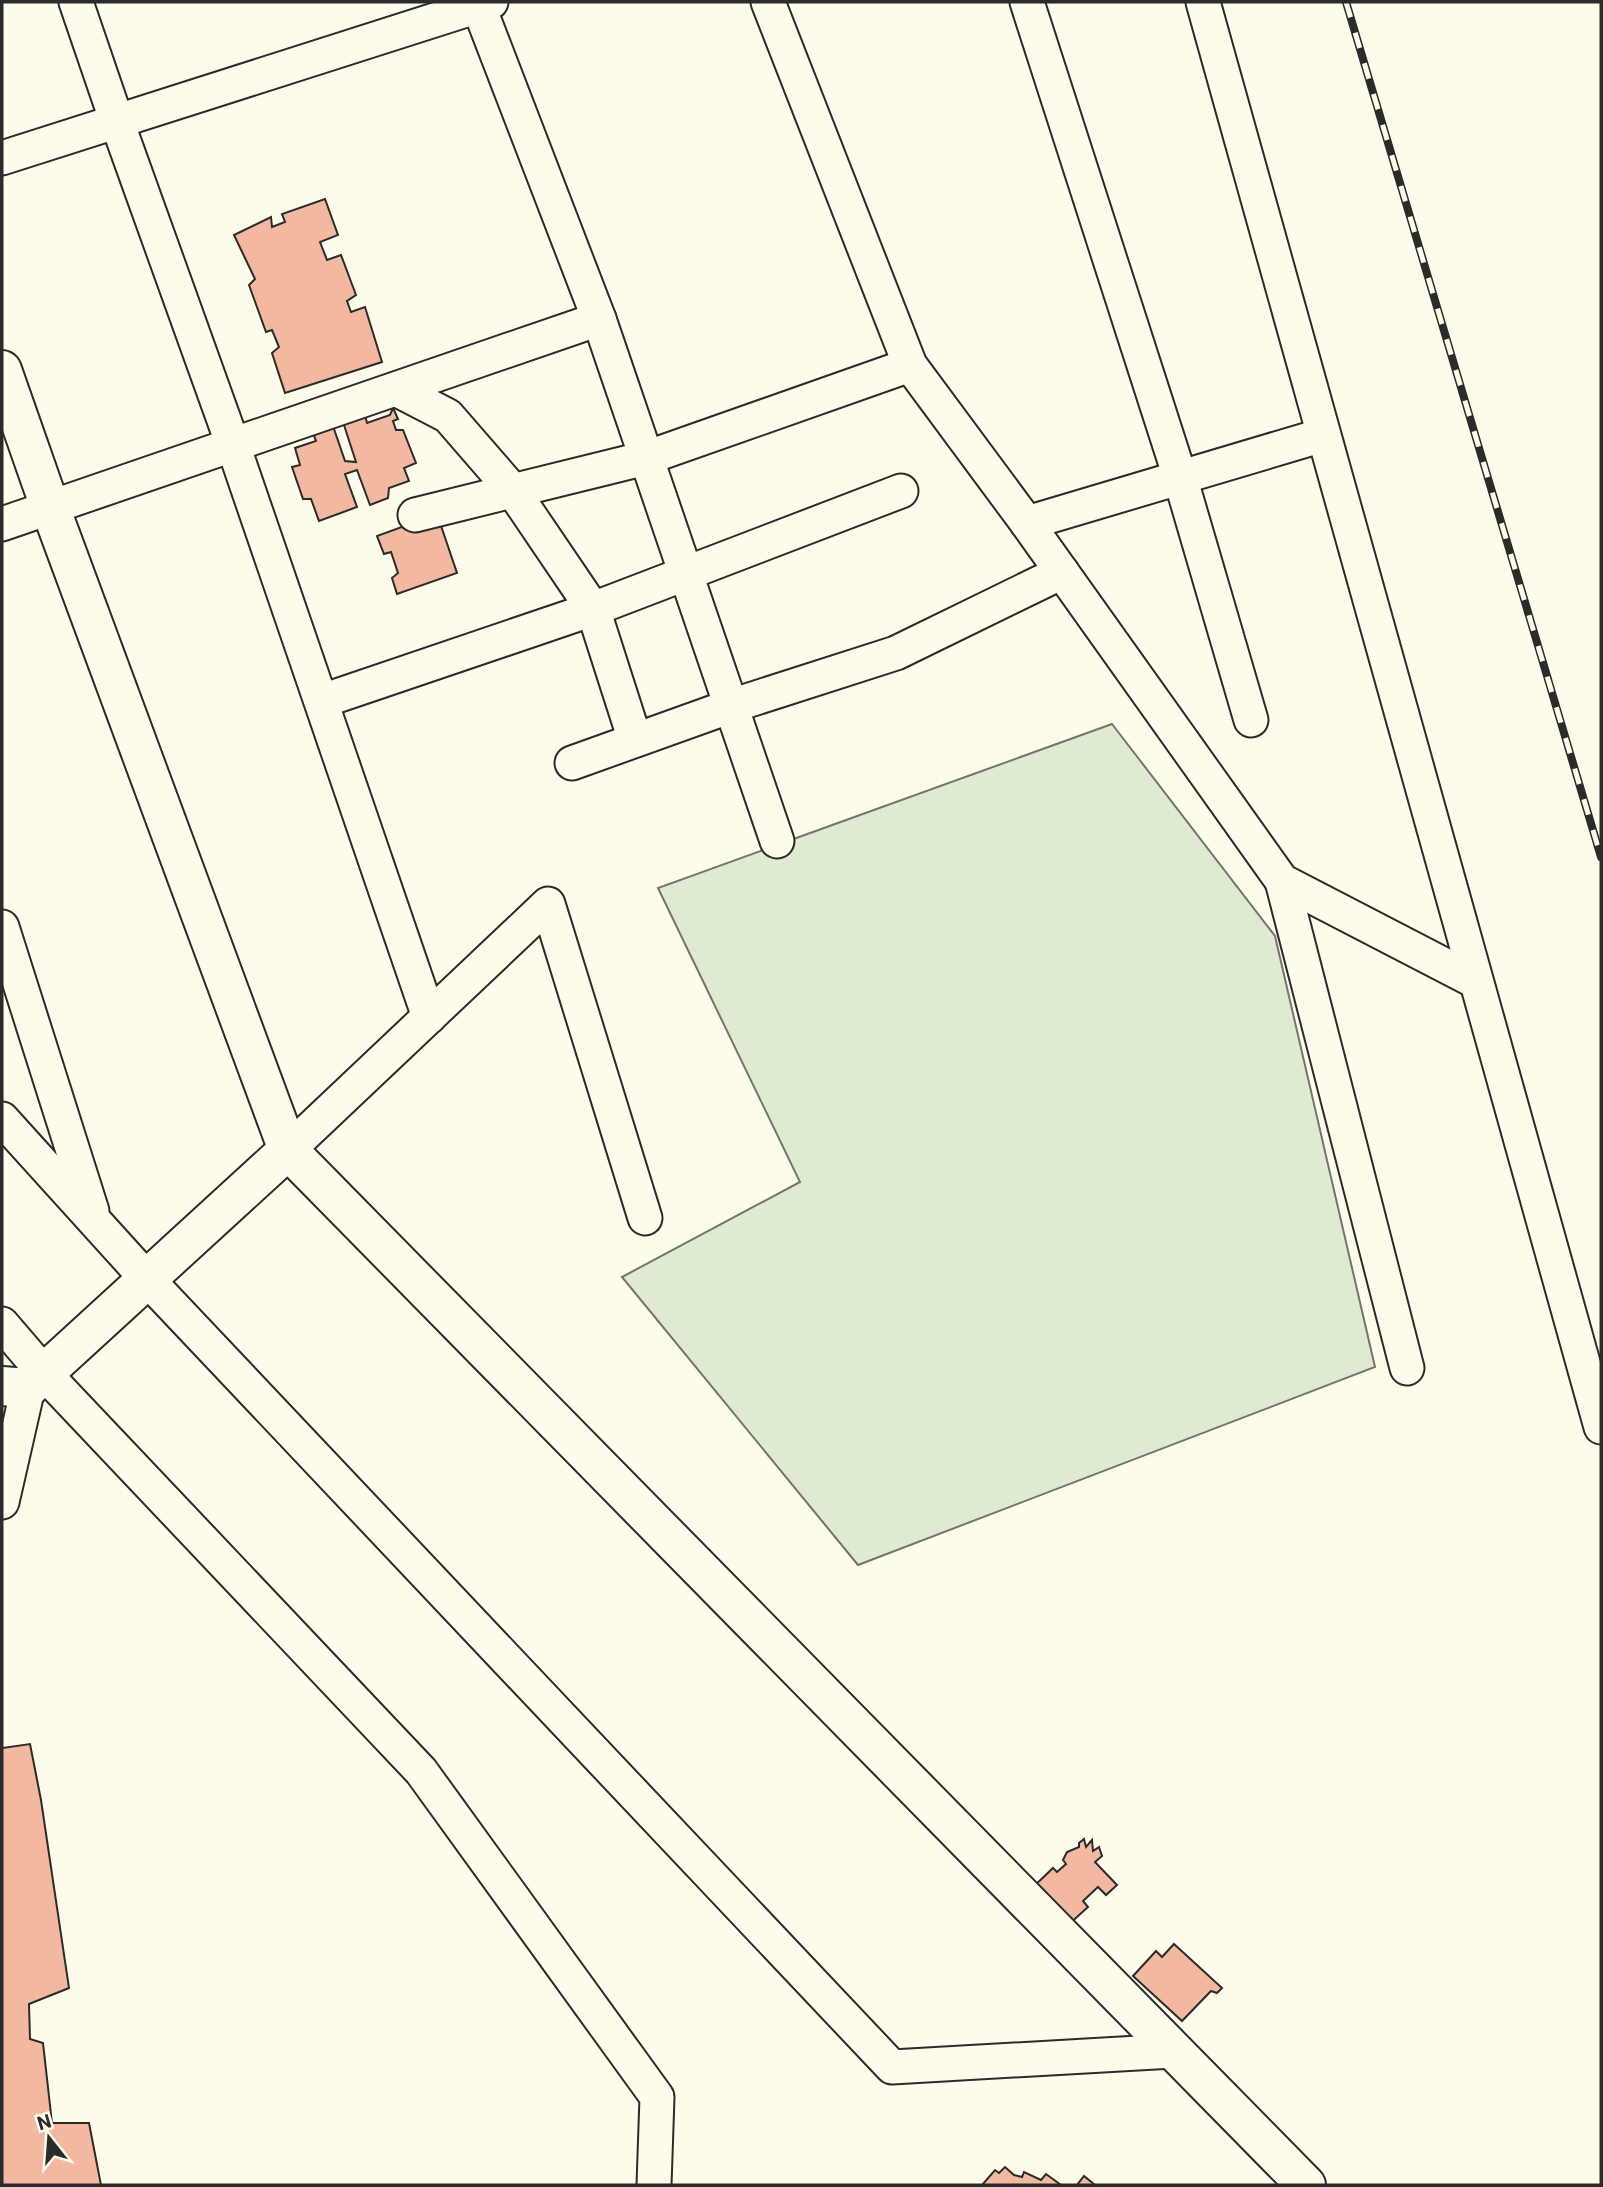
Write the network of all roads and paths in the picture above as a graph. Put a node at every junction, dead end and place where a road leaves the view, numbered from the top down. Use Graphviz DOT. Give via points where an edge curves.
graph roads {
  1 [pos="76,2"];
  2 [pos="768,2"];
  3 [pos="1027,2"];
  4 [pos="1203,2"];
  5 [pos="482,3"];
  6 [pos="117,122"];
  7 [pos="2,158"];
  8 [pos="599,319"];
  9 [pos="910,365"];
  10 [pos="2,370"];
  11 [pos="396,389"];
  12 [pos="1323,435"];
  13 [pos="233,445"];
  14 [pos="646,458"];
  15 [pos="1180,477"];
  16 [pos="513,491"];
  17 [pos="901,491"];
  18 [pos="50,507"];
  19 [pos="415,515"];
  20 [pos="1027,523"];
  21 [pos="2,524"];
  22 [pos="1062,572"];
  23 [pos="686,574"];
  24 [pos="593,609"];
  25 [pos="322,701"];
  26 [pos="731,706"];
  27 [pos="1251,720"];
  28 [pos="635,740"];
  29 [pos="572,763"];
  30 [pos="777,841"];
  31 [pos="1282,881"];
  32 [pos="2,927"];
  33 [pos="1475,981"];
  34 [pos="429,1017"];
  35 [pos="2,1119"];
  36 [pos="288,1150"];
  37 [pos="645,1217"];
  38 [pos="96,1224"];
  39 [pos="147,1279"];
  40 [pos="2,1324"];
  41 [pos="1408,1368"];
  42 [pos="25,1382"];
  43 [pos="1601,1427"];
  44 [pos="2,1502"];
  45 [pos="1173,2051"];
  46 [pos="654,2185"];
  47 [pos="1306,2185"];
  1 -- 6 [label="street"];
  2 -- 9 [label="street"];
  3 -- 15 [label="street"];
  4 -- 12 [label="street"];
  5 -- 6 [label="street"];
  5 -- 8 [label="street"];
  6 -- 7 [label="street"];
  6 -- 13 [label="street"];
  8 -- 11 [label="street"];
  8 -- 14 [label="street"];
  9 -- 14 [label="street"];
  9 -- 20 [label="street"];
  10 -- 18 [label="street"];
  11 -- 13 [label="street"];
  11 -- 16 [label="street" via="448,416"];
  12 -- 15 [label="street"];
  12 -- 33 [label="street"];
  13 -- 18 [label="street"];
  13 -- 25 [label="street"];
  14 -- 16 [label="street"];
  14 -- 23 [label="street"];
  15 -- 20 [label="street"];
  15 -- 27 [label="street"];
  16 -- 19 [label="street"];
  16 -- 24 [label="street"];
  17 -- 23 [label="street"];
  18 -- 21 [label="street"];
  18 -- 36 [label="street"];
  20 -- 22 [label="street"];
  22 -- 26 [label="street" via="896,653"];
  22 -- 31 [label="street"];
  23 -- 24 [label="street"];
  23 -- 26 [label="street"];
  24 -- 25 [label="street"];
  24 -- 28 [label="street"];
  25 -- 34 [label="street"];
  26 -- 28 [label="street"];
  26 -- 30 [label="street"];
  28 -- 29 [label="street"];
  31 -- 33 [label="street"];
  31 -- 41 [label="street"];
  32 -- 38 [label="street"];
  33 -- 43 [label="street"];
  34 -- 36 [label="street"];
  34 -- 37 [label="street" via="548,904"];
  35 -- 38 [label="street"];
  36 -- 39 [label="street"];
  36 -- 45 [label="street"];
  38 -- 39 [label="street"];
  39 -- 42 [label="street"];
  39 -- 45 [label="street" via="892,2067"];
  40 -- 42 [label="street"];
  42 -- 44 [label="street"];
  42 -- 46 [label="street" via="421,1771 657,2097"];
  45 -- 47 [label="street"];
}
